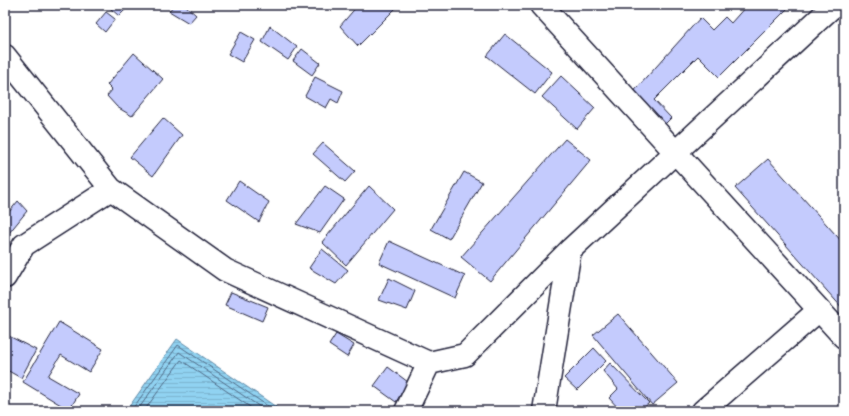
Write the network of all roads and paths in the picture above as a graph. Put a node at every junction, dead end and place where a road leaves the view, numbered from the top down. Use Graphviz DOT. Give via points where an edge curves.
graph roads {
  1 [pos="541,5"];
  2 [pos="833,6"];
  3 [pos="5,56"];
  4 [pos="675,153"];
  5 [pos="111,189"];
  6 [pos="570,250"];
  7 [pos="5,277"];
  8 [pos="819,310"];
  9 [pos="844,337"];
  10 [pos="429,363"];
  11 [pos="406,411"];
  12 [pos="544,411"];
  13 [pos="703,411"];
  1 -- 4 [label="street"];
  2 -- 4 [label="street"];
  3 -- 5 [label="street"];
  4 -- 6 [label="street"];
  4 -- 8 [label="street"];
  5 -- 7 [label="street" via="24,245"];
  5 -- 10 [label="street" via="225,270"];
  6 -- 10 [label="street" via="465,355"];
  6 -- 12 [label="street"];
  8 -- 9 [label="street"];
  8 -- 13 [label="street"];
  10 -- 11 [label="street"];
}
